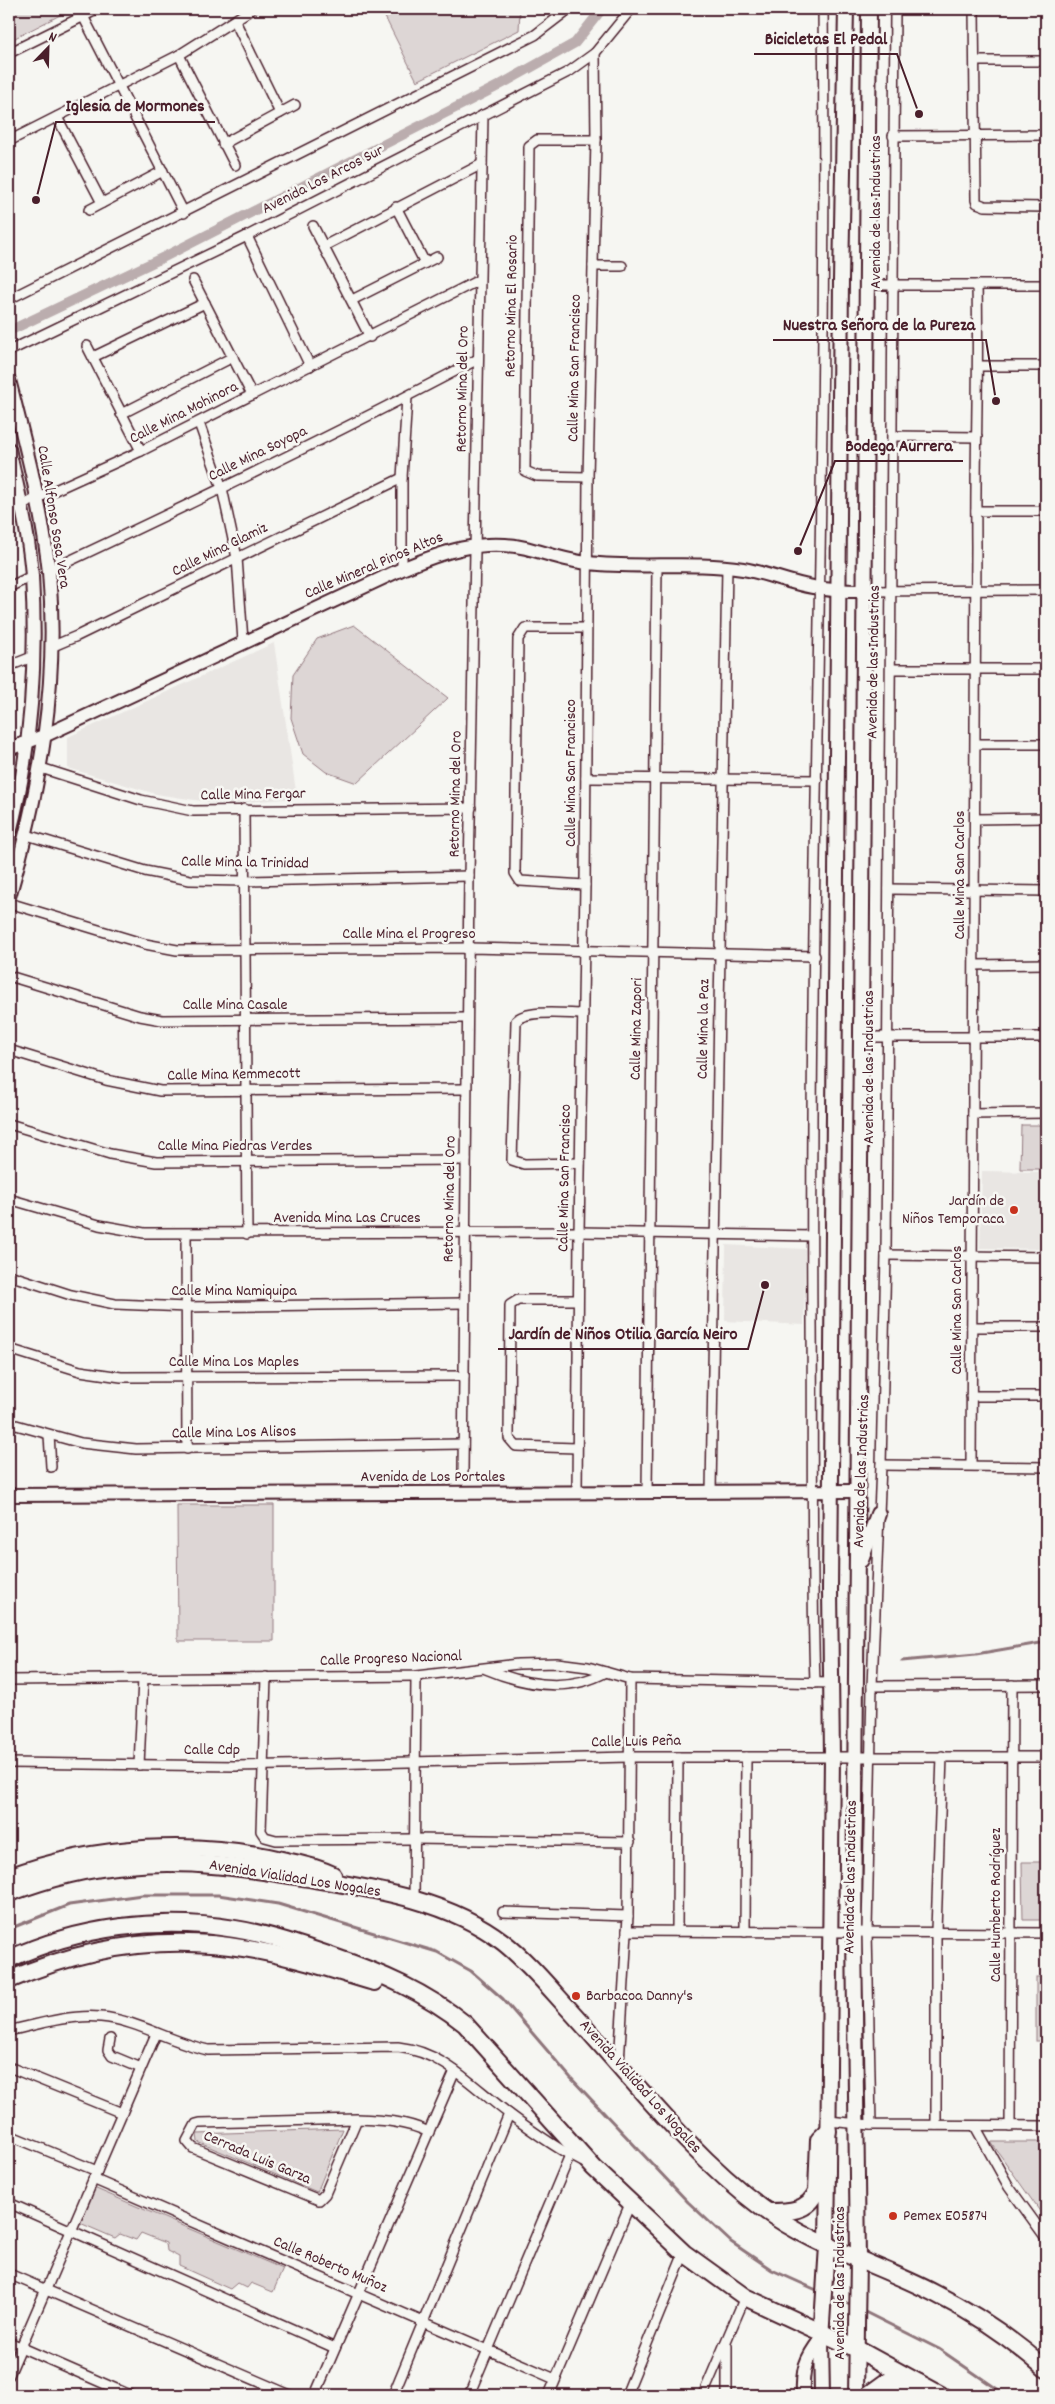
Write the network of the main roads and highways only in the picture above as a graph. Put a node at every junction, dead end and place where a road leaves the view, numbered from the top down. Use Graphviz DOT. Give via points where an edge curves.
graph roads {
  1 [pos="846,9"];
  2 [pos="869,9"];
  3 [pos="9,380"];
  4 [pos="9,449"];
  5 [pos="839,591"];
  6 [pos="865,591"];
  7 [pos="46,734"];
  8 [pos="26,742"];
  9 [pos="9,748"];
  10 [pos="9,836"];
  11 [pos="9,896"];
  12 [pos="831,1491"];
  13 [pos="858,1491"];
  14 [pos="9,1495"];
  15 [pos="878,1514"];
  16 [pos="858,1570"];
  17 [pos="9,1877"];
  18 [pos="348,1884"];
  19 [pos="9,1893"];
  20 [pos="11,1958"];
  21 [pos="9,1980"];
  22 [pos="419,1992"];
  23 [pos="828,2126"];
  24 [pos="766,2212"];
  25 [pos="827,2246"];
  26 [pos="858,2260"];
  27 [pos="821,2336"];
  28 [pos="857,2349"];
  29 [pos="1046,2369"];
  30 [pos="920,2383"];
  31 [pos="803,2395"];
  32 [pos="822,2395"];
  33 [pos="856,2395"];
  34 [pos="868,2395"];
  35 [pos="941,2395"];
  1 -- 5 [label="main road, Avenida de las Industrias"];
  2 -- 6 [label="main road, Avenida de las Industrias"];
  3 -- 7 [label="main road, Calle Alfonso Sosa Vera" via="37,499 48,571 51,647"];
  4 -- 8 [label="main road" via="32,576 32,657"];
  5 -- 6 [label="main road, Calle Mineral Pinos Altos"];
  5 -- 7 [label="main road, Calle Mineral Pinos Altos" via="727,567 588,563 524,548 476,545 402,569"];
  5 -- 12 [label="main road, Avenida de las Industrias"];
  6 -- 13 [label="main road, Avenida de las Industrias"];
  7 -- 8 [label="main road, Calle Mineral Pinos Altos"];
  7 -- 11 [label="main road, Calle Alfonso Sosa Vera" via="27,835"];
  8 -- 9 [label="main road, Calle Mineral Pinos Altos"];
  8 -- 10 [label="main road"];
  12 -- 13 [label="main road, Avenida de Los Portales"];
  12 -- 14 [label="main road, Avenida de Los Portales"];
  12 -- 23 [label="main road, Avenida de las Industrias"];
  13 -- 16 [label="main road, Avenida de las Industrias"];
  15 -- 16 [label="main road"];
  16 -- 26 [label="main road, Avenida de las Industrias"];
  17 -- 18 [label="highway" via="99,1854 218,1848 313,1867"];
  18 -- 19 [label="highway, Avenida Vialidad Los Nogales" via="220,1864 180,1862 80,1872"];
  18 -- 24 [label="highway, Avenida Vialidad Los Nogales" via="414,1900 473,1923 502,1942 531,1968 619,2063 688,2143"];
  20 -- 22 [label="highway" via="70,1937 115,1928 204,1925 236,1929 297,1945"];
  21 -- 22 [label="highway" via="41,1966 101,1950 148,1944 206,1943 251,1949"];
  22 -- 27 [label="highway" via="465,2024 594,2168 684,2253 745,2297"];
  23 -- 24 [label="highway" via="819,2140 815,2197 800,2209"];
  23 -- 25 [label="main road, Avenida de las Industrias"];
  24 -- 25 [label="highway, Avenida Vialidad Los Nogales"];
  25 -- 26 [label="highway, Avenida Vialidad Los Nogales"];
  25 -- 27 [label="main road, Avenida de las Industrias"];
  26 -- 28 [label="main road, Avenida de las Industrias"];
  26 -- 29 [label="highway, Avenida Vialidad Los Nogales" via="943,2298 988,2324"];
  27 -- 28 [label="highway"];
  27 -- 31 [label="main road, Avenida de las Industrias" via="804,2366"];
  27 -- 32 [label="main road, Avenida de las Industrias"];
  28 -- 30 [label="highway"];
  28 -- 33 [label="main road, Avenida de las Industrias"];
  30 -- 34 [label="highway" via="886,2382"];
  30 -- 35 [label="highway"];
}
